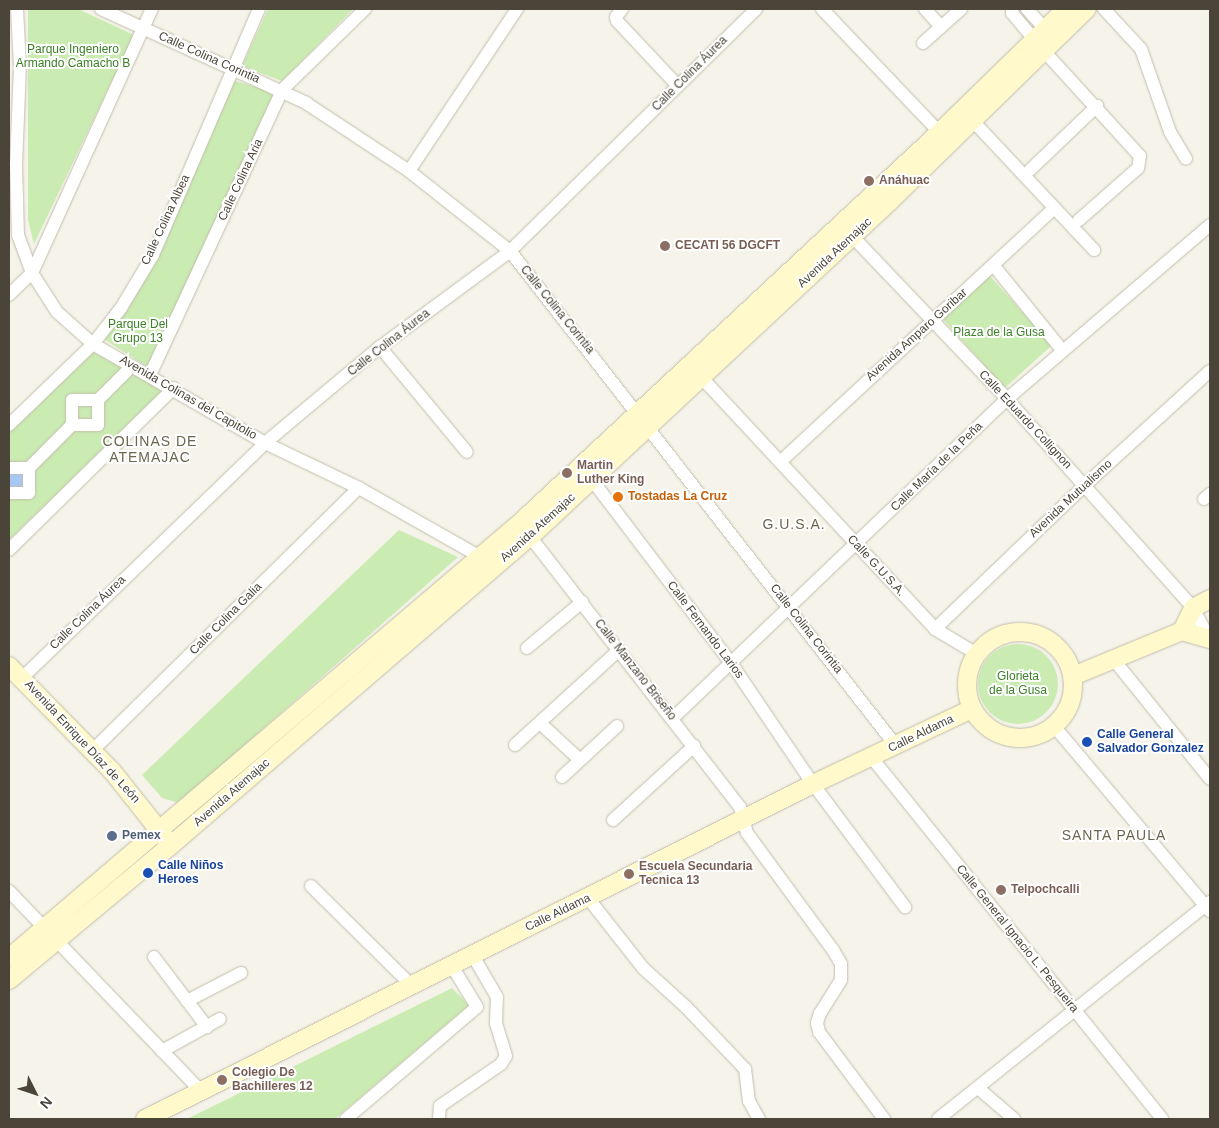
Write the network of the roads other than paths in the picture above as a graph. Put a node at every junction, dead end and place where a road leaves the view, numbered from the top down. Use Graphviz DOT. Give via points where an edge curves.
graph roads {
  1 [pos="17,9"];
  2 [pos="101,9"];
  3 [pos="152,9"];
  4 [pos="259,9"];
  5 [pos="365,9"];
  6 [pos="517,9"];
  7 [pos="756,9"];
  8 [pos="822,9"];
  9 [pos="925,9"];
  10 [pos="962,9"];
  11 [pos="1012,9"];
  12 [pos="1027,9"];
  13 [pos="1066,9"];
  14 [pos="1087,9"];
  15 [pos="1104,9"];
  16 [pos="619,13"];
  17 [pos="941,27"];
  18 [pos="143,28"];
  19 [pos="19,36"];
  20 [pos="1041,40"];
  21 [pos="923,43"];
  22 [pos="9,46"];
  23 [pos="233,72"];
  24 [pos="678,86"];
  25 [pos="283,89"];
  26 [pos="1097,106"];
  27 [pos="973,121"];
  28 [pos="945,137"];
  29 [pos="1186,158"];
  30 [pos="12,168"];
  31 [pos="1030,170"];
  32 [pos="409,171"];
  33 [pos="1054,208"];
  34 [pos="1078,220"];
  35 [pos="1210,225"];
  36 [pos="852,236"];
  37 [pos="1094,250"];
  38 [pos="510,251"];
  39 [pos="994,266"];
  40 [pos="32,273"];
  41 [pos="9,295"];
  42 [pos="930,321"];
  43 [pos="93,344"];
  44 [pos="380,347"];
  45 [pos="1062,350"];
  46 [pos="1210,371"];
  47 [pos="126,372"];
  48 [pos="150,375"];
  49 [pos="702,378"];
  50 [pos="174,388"];
  51 [pos="1008,399"];
  52 [pos="98,400"];
  53 [pos="644,420"];
  54 [pos="9,424"];
  55 [pos="72,425"];
  56 [pos="265,443"];
  57 [pos="467,452"];
  58 [pos="780,462"];
  59 [pos="9,468"];
  60 [pos="29,468"];
  61 [pos="592,480"];
  62 [pos="1084,485"];
  63 [pos="359,488"];
  64 [pos="9,493"];
  65 [pos="526,530"];
  66 [pos="857,545"];
  67 [pos="9,550"];
  68 [pos="480,557"];
  69 [pos="496,566"];
  70 [pos="1210,599"];
  71 [pos="582,602"];
  72 [pos="790,608"];
  73 [pos="1194,608"];
  74 [pos="935,629"];
  75 [pos="1182,631"];
  76 [pos="1210,640"];
  77 [pos="526,648"];
  78 [pos="619,650"];
  79 [pos="976,654"];
  80 [pos="1114,660"];
  81 [pos="731,663"];
  82 [pos="15,672"];
  83 [pos="1073,676"];
  84 [pos="972,709"];
  85 [pos="673,718"];
  86 [pos="540,723"];
  87 [pos="617,726"];
  88 [pos="1054,726"];
  89 [pos="515,745"];
  90 [pos="694,746"];
  91 [pos="896,746"];
  92 [pos="93,750"];
  93 [pos="872,758"];
  94 [pos="580,760"];
  95 [pos="562,777"];
  96 [pos="1210,778"];
  97 [pos="812,784"];
  98 [pos="613,820"];
  99 [pos="744,821"];
  100 [pos="161,830"];
  101 [pos="170,846"];
  102 [pos="311,886"];
  103 [pos="9,891"];
  104 [pos="588,898"];
  105 [pos="1209,906"];
  106 [pos="905,907"];
  107 [pos="50,934"];
  108 [pos="473,956"];
  109 [pos="154,957"];
  110 [pos="9,958"];
  111 [pos="452,966"];
  112 [pos="241,973"];
  113 [pos="9,980"];
  114 [pos="412,986"];
  115 [pos="187,1001"];
  116 [pos="1075,1010"];
  117 [pos="220,1019"];
  118 [pos="206,1027"];
  119 [pos="162,1051"];
  120 [pos="978,1088"];
  121 [pos="201,1090"];
  122 [pos="145,1119"];
  123 [pos="346,1119"];
  124 [pos="439,1119"];
  125 [pos="759,1119"];
  126 [pos="884,1119"];
  127 [pos="938,1119"];
  128 [pos="1014,1119"];
  129 [pos="1162,1119"];
  1 -- 19 [label="street, Avenida Colinas del Capitolio"];
  2 -- 18 [label="street, Calle Colina Corintia"];
  3 -- 18 [label="street"];
  4 -- 23 [label="street, Calle Colina Albea"];
  5 -- 25 [label="street, Calle Colina Aria"];
  6 -- 32 [label="street"];
  7 -- 24 [label="street, Calle Colina Áurea"];
  8 -- 28 [label="street"];
  9 -- 17 [label="street"];
  10 -- 17 [label="street"];
  11 -- 20 [label="street" via="1012,13"];
  12 -- 20 [label="street"];
  13 -- 20 [label="main road, Avenida Atemajac"];
  14 -- 20 [label="main road, Avenida Atemajac"];
  15 -- 29 [label="street" via="1140,49 1170,132"];
  16 -- 24 [label="street"];
  17 -- 21 [label="street"];
  18 -- 23 [label="street, Calle Colina Corintia"];
  18 -- 40 [label="street"];
  19 -- 22 [label="street"];
  19 -- 30 [label="street, Avenida Colinas del Capitolio"];
  20 -- 26 [label="street"];
  20 -- 27 [label="main road, Avenida Atemajac"];
  20 -- 28 [label="main road, Avenida Atemajac"];
  23 -- 25 [label="street, Calle Colina Corintia"];
  23 -- 43 [label="street, Calle Colina Albea" via="153,254 121,308"];
  24 -- 38 [label="street, Calle Colina Áurea"];
  25 -- 32 [label="street, Calle Colina Corintia"];
  25 -- 48 [label="street, Calle Colina Aria"];
  26 -- 31 [label="street"];
  26 -- 34 [label="street" via="1131,143 1141,163"];
  27 -- 28 [label="main road, Avenida Atemajac"];
  27 -- 33 [label="street"];
  28 -- 36 [label="main road, Avenida Atemajac"];
  28 -- 53 [label="main road, Avenida Atemajac"];
  30 -- 40 [label="street, Avenida Colinas del Capitolio" via="18,234"];
  32 -- 38 [label="street, Calle Colina Corintia"];
  33 -- 37 [label="street"];
  33 -- 39 [label="street, Avenida Amparo Goribar"];
  35 -- 45 [label="street, Calle María de la Peña"];
  36 -- 42 [label="street, Calle Eduardo Collignon"];
  36 -- 49 [label="main road, Avenida Atemajac"];
  38 -- 44 [label="street, Calle Colina Áurea"];
  38 -- 53 [label="street, Calle Colina Corintia"];
  39 -- 42 [label="street, Avenida Amparo Goribar"];
  39 -- 45 [label="street"];
  40 -- 41 [label="street"];
  40 -- 43 [label="street, Avenida Colinas del Capitolio" via="57,312"];
  42 -- 51 [label="street, Calle Eduardo Collignon"];
  42 -- 58 [label="street, Avenida Amparo Goribar"];
  43 -- 48 [label="street, Avenida Colinas del Capitolio"];
  43 -- 54 [label="street, Calle Colina Albea"];
  44 -- 56 [label="street, Calle Colina Áurea"];
  44 -- 57 [label="street"];
  45 -- 51 [label="street, Calle María de la Peña"];
  46 -- 62 [label="street, Avenida Mutualismo"];
  47 -- 52 [label="street"];
  48 -- 50 [label="street, Avenida Colinas del Capitolio"];
  49 -- 53 [label="main road, Avenida Atemajac"];
  49 -- 58 [label="street, Calle G.U.S.A."];
  50 -- 56 [label="street, Avenida Colinas del Capitolio"];
  50 -- 67 [label="street"];
  51 -- 62 [label="street, Calle Eduardo Collignon"];
  51 -- 66 [label="street, Calle María de la Peña"];
  52 -- 55 [label="street" via="72,400"];
  52 -- 55 [label="street" via="98,425"];
  53 -- 61 [label="main road, Avenida Atemajac"];
  53 -- 65 [label="main road, Avenida Atemajac"];
  53 -- 72 [label="street, Calle Colina Corintia"];
  55 -- 60 [label="street"];
  56 -- 63 [label="street, Avenida Colinas del Capitolio"];
  56 -- 82 [label="street, Calle Colina Áurea"];
  58 -- 66 [label="street, Calle G.U.S.A."];
  59 -- 60 [label="street"];
  60 -- 64 [label="street" via="30,492"];
  61 -- 65 [label="main road, Avenida Atemajac"];
  61 -- 81 [label="street, Calle Fernando Larios"];
  62 -- 73 [label="street, Calle Eduardo Collignon"];
  62 -- 74 [label="street, Avenida Mutualismo"];
  63 -- 68 [label="street, Avenida Colinas del Capitolio"];
  63 -- 92 [label="street, Calle Colina Galia"];
  65 -- 68 [label="main road, Avenida Atemajac"];
  65 -- 69 [label="main road, Avenida Atemajac"];
  65 -- 71 [label="street, Calle Manzano Briseño"];
  66 -- 72 [label="street, Calle María de la Peña"];
  66 -- 74 [label="street, Calle G.U.S.A."];
  68 -- 69 [label="street, Avenida Colinas del Capitolio"];
  68 -- 100 [label="main road, Avenida Atemajac"];
  69 -- 101 [label="main road, Avenida Atemajac"];
  70 -- 73 [label="main road"];
  71 -- 77 [label="street"];
  71 -- 78 [label="street, Calle Manzano Briseño"];
  72 -- 81 [label="street, Calle María de la Peña"];
  72 -- 91 [label="street, Calle Colina Corintia"];
  73 -- 75 [label="main road"];
  73 -- 76 [label="street, Calle Eduardo Collignon"];
  74 -- 79 [label="street, Calle G.U.S.A."];
  75 -- 76 [label="main road"];
  75 -- 80 [label="main road"];
  78 -- 85 [label="street, Calle Manzano Briseño"];
  78 -- 86 [label="street"];
  79 -- 83 [label="main road" via="998,637 1024,632 1041,636 1056,645 1067,659"];
  79 -- 84 [label="main road" via="967,681"];
  80 -- 83 [label="main road"];
  80 -- 96 [label="street"];
  81 -- 85 [label="street, Calle María de la Peña"];
  81 -- 97 [label="street, Calle Fernando Larios"];
  82 -- 92 [label="main road, Avenida Enrique Díaz de León"];
  83 -- 88 [label="main road" via="1070,704"];
  84 -- 88 [label="main road" via="981,722 1009,738 1040,735"];
  84 -- 91 [label="main road, Calle Aldama"];
  85 -- 90 [label="street, Calle Manzano Briseño"];
  86 -- 89 [label="street"];
  86 -- 94 [label="street"];
  87 -- 94 [label="street"];
  88 -- 105 [label="street"];
  90 -- 98 [label="street"];
  90 -- 99 [label="street, Calle Manzano Briseño" via="740,807"];
  91 -- 93 [label="main road, Calle Aldama"];
  92 -- 100 [label="main road, Avenida Enrique Díaz de León"];
  93 -- 97 [label="main road, Calle Aldama"];
  93 -- 116 [label="street, Calle General Ignacio L. Pesqueira"];
  94 -- 95 [label="street"];
  97 -- 99 [label="main road, Calle Aldama"];
  97 -- 106 [label="street, Calle Fernando Larios"];
  99 -- 104 [label="main road, Calle Aldama"];
  99 -- 126 [label="street, Calle Manzano Briseño" via="748,833 841,964 841,980 817,1023 820,1032"];
  100 -- 101 [label="main road, Avenida Enrique Díaz de León"];
  100 -- 107 [label="main road, Avenida Atemajac"];
  101 -- 107 [label="main road, Avenida Atemajac"];
  102 -- 114 [label="street"];
  103 -- 107 [label="street"];
  104 -- 108 [label="main road, Calle Aldama"];
  104 -- 125 [label="street" via="642,968 686,1007 746,1069 749,1101"];
  105 -- 116 [label="street"];
  107 -- 110 [label="main road, Avenida Atemajac"];
  107 -- 113 [label="main road, Avenida Atemajac"];
  107 -- 119 [label="street"];
  108 -- 111 [label="main road, Calle Aldama"];
  108 -- 124 [label="street" via="497,997 496,1023 506,1056 500,1064 440,1106"];
  109 -- 115 [label="street"];
  111 -- 114 [label="main road, Calle Aldama"];
  111 -- 123 [label="street" via="477,1007"];
  112 -- 115 [label="street"];
  114 -- 121 [label="main road, Calle Aldama"];
  115 -- 118 [label="street"];
  116 -- 120 [label="street"];
  116 -- 129 [label="street, Calle General Ignacio L. Pesqueira"];
  117 -- 118 [label="street"];
  118 -- 119 [label="street"];
  119 -- 121 [label="street"];
  120 -- 127 [label="street"];
  120 -- 128 [label="street"];
  121 -- 122 [label="main road, Calle Aldama"];
}
